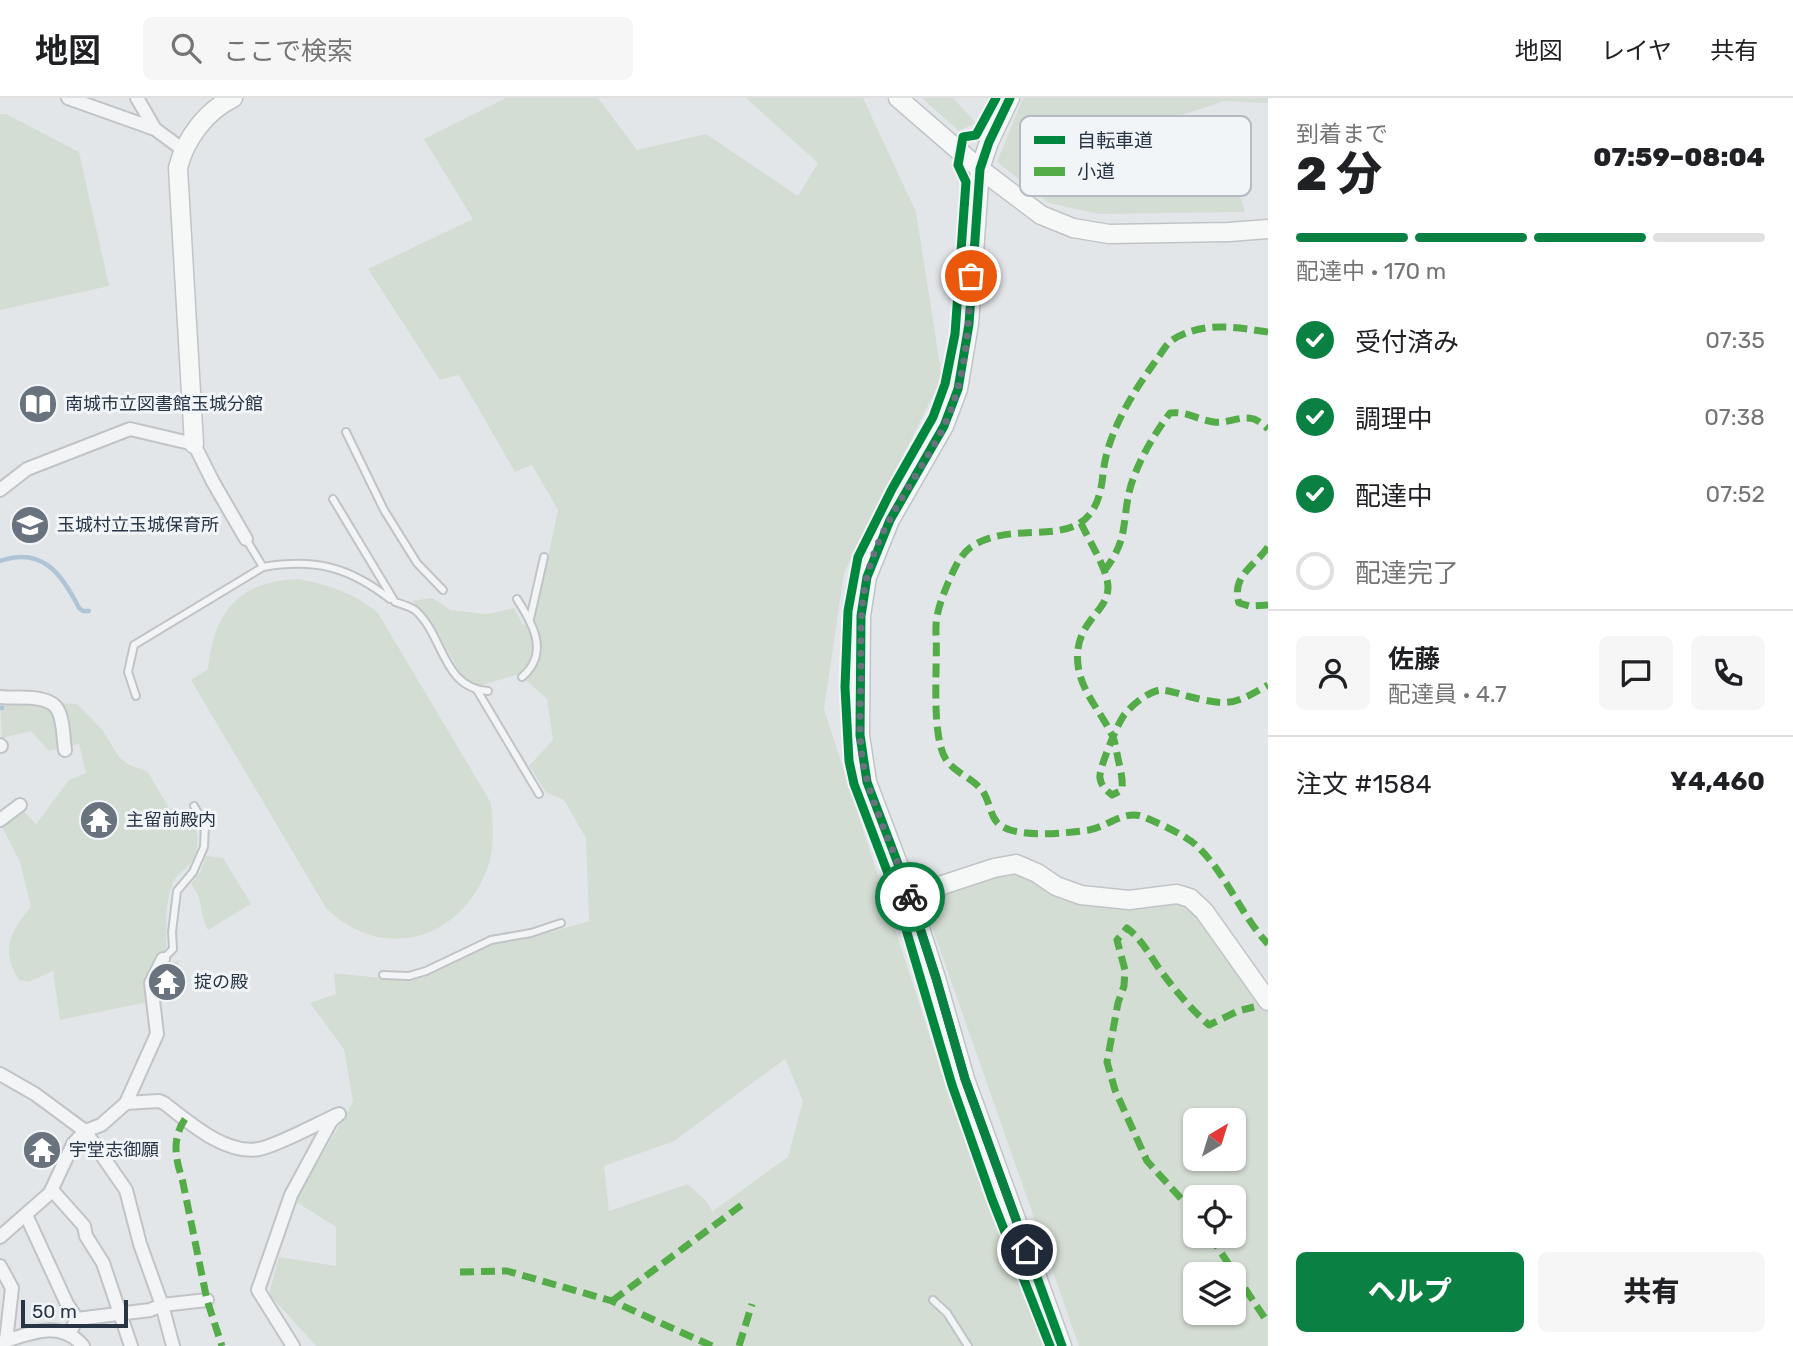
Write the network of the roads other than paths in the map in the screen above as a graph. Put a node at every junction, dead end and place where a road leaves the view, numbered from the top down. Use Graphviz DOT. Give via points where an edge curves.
graph roads {
  1 [pos="68,98"];
  2 [pos="137,98"];
  3 [pos="233,98"];
  4 [pos="898,98"];
  5 [pos="1010,98"];
  6 [pos="155,129"];
  7 [pos="182,149"];
  8 [pos="980,169"];
  9 [pos="1268,229"];
  10 [pos="346,432"];
  11 [pos="194,444"];
  12 [pos="0,490"];
  13 [pos="333,499"];
  14 [pos="246,539"];
  15 [pos="544,556"];
  16 [pos="263,567"];
  17 [pos="443,590"];
  18 [pos="517,599"];
  19 [pos="395,602"];
  20 [pos="529,620"];
  21 [pos="522,677"];
  22 [pos="477,690"];
  23 [pos="488,691"];
  24 [pos="136,696"];
  25 [pos="0,697"];
  26 [pos="65,750"];
  27 [pos="539,794"];
  28 [pos="20,805"];
  29 [pos="194,806"];
  30 [pos="0,820"];
  31 [pos="909,896"];
  32 [pos="561,923"];
  33 [pos="163,959"];
  34 [pos="383,975"];
  35 [pos="1268,1001"];
  36 [pos="0,1074"];
  37 [pos="126,1103"];
  38 [pos="85,1131"];
  39 [pos="52,1190"];
  40 [pos="26,1215"];
  41 [pos="3,1233"];
  42 [pos="0,1266"];
  43 [pos="207,1300"];
  44 [pos="933,1300"];
  45 [pos="162,1305"];
  46 [pos="121,1312"];
  47 [pos="77,1319"];
  48 [pos="69,1334"];
  49 [pos="3,1342"];
  50 [pos="83,1346"];
  51 [pos="131,1346"];
  52 [pos="173,1346"];
  53 [pos="293,1346"];
  54 [pos="968,1346"];
  55 [pos="1062,1346"];
  1 -- 6 [label="street"];
  2 -- 6 [label="street"];
  3 -- 7 [label="street" via="215,107"];
  4 -- 8 [label="street"];
  5 -- 8 [label="street"];
  6 -- 7 [label="street"];
  7 -- 11 [label="street" via="178,168"];
  8 -- 9 [label="street" via="1041,215 1073,228 1109,234"];
  8 -- 31 [label="street" via="969,324 958,390 944,426 875,554 861,616 862,758"];
  10 -- 17 [label="lane" via="417,563"];
  11 -- 12 [label="street" via="130,429 27,469"];
  11 -- 14 [label="street"];
  13 -- 19 [label="lane"];
  14 -- 16 [label="lane"];
  15 -- 20 [label="lane"];
  16 -- 19 [label="lane" via="313,563 338,568"];
  16 -- 24 [label="lane" via="134,645 128,672"];
  18 -- 20 [label="lane"];
  19 -- 22 [label="lane" via="424,619 455,676"];
  20 -- 21 [label="lane" via="538,641 536,657"];
  22 -- 23 [label="lane"];
  22 -- 27 [label="lane"];
  25 -- 26 [label="street" via="42,700 55,706"];
  28 -- 30 [label="street"];
  29 -- 33 [label="lane" via="205,825 204,847 193,872 177,891 173,949"];
  31 -- 35 [label="street" via="1016,864 1056,887 1081,895 1129,900 1177,894 1191,898"];
  31 -- 55 [label="street" via="965,1079"];
  32 -- 34 [label="lane" via="491,940 410,976"];
  33 -- 37 [label="street" via="151,983 157,1034"];
  36 -- 38 [label="street"];
  37 -- 38 [label="street" via="101,1125"];
  37 -- 53 [label="street" via="159,1101 218,1140 245,1150 261,1149 339,1114 291,1195 258,1290"];
  38 -- 39 [label="street" via="72,1144"];
  38 -- 45 [label="street" via="126,1190"];
  39 -- 40 [label="street"];
  39 -- 46 [label="street" via="84,1226"];
  40 -- 41 [label="street"];
  40 -- 47 [label="street"];
  42 -- 49 [label="street" via="12,1288"];
  43 -- 45 [label="street"];
  44 -- 54 [label="lane"];
  45 -- 46 [label="street"];
  45 -- 52 [label="street"];
  46 -- 47 [label="street"];
  46 -- 51 [label="street"];
  47 -- 48 [label="street"];
  48 -- 49 [label="street" via="50,1328"];
  48 -- 50 [label="street"];
}
